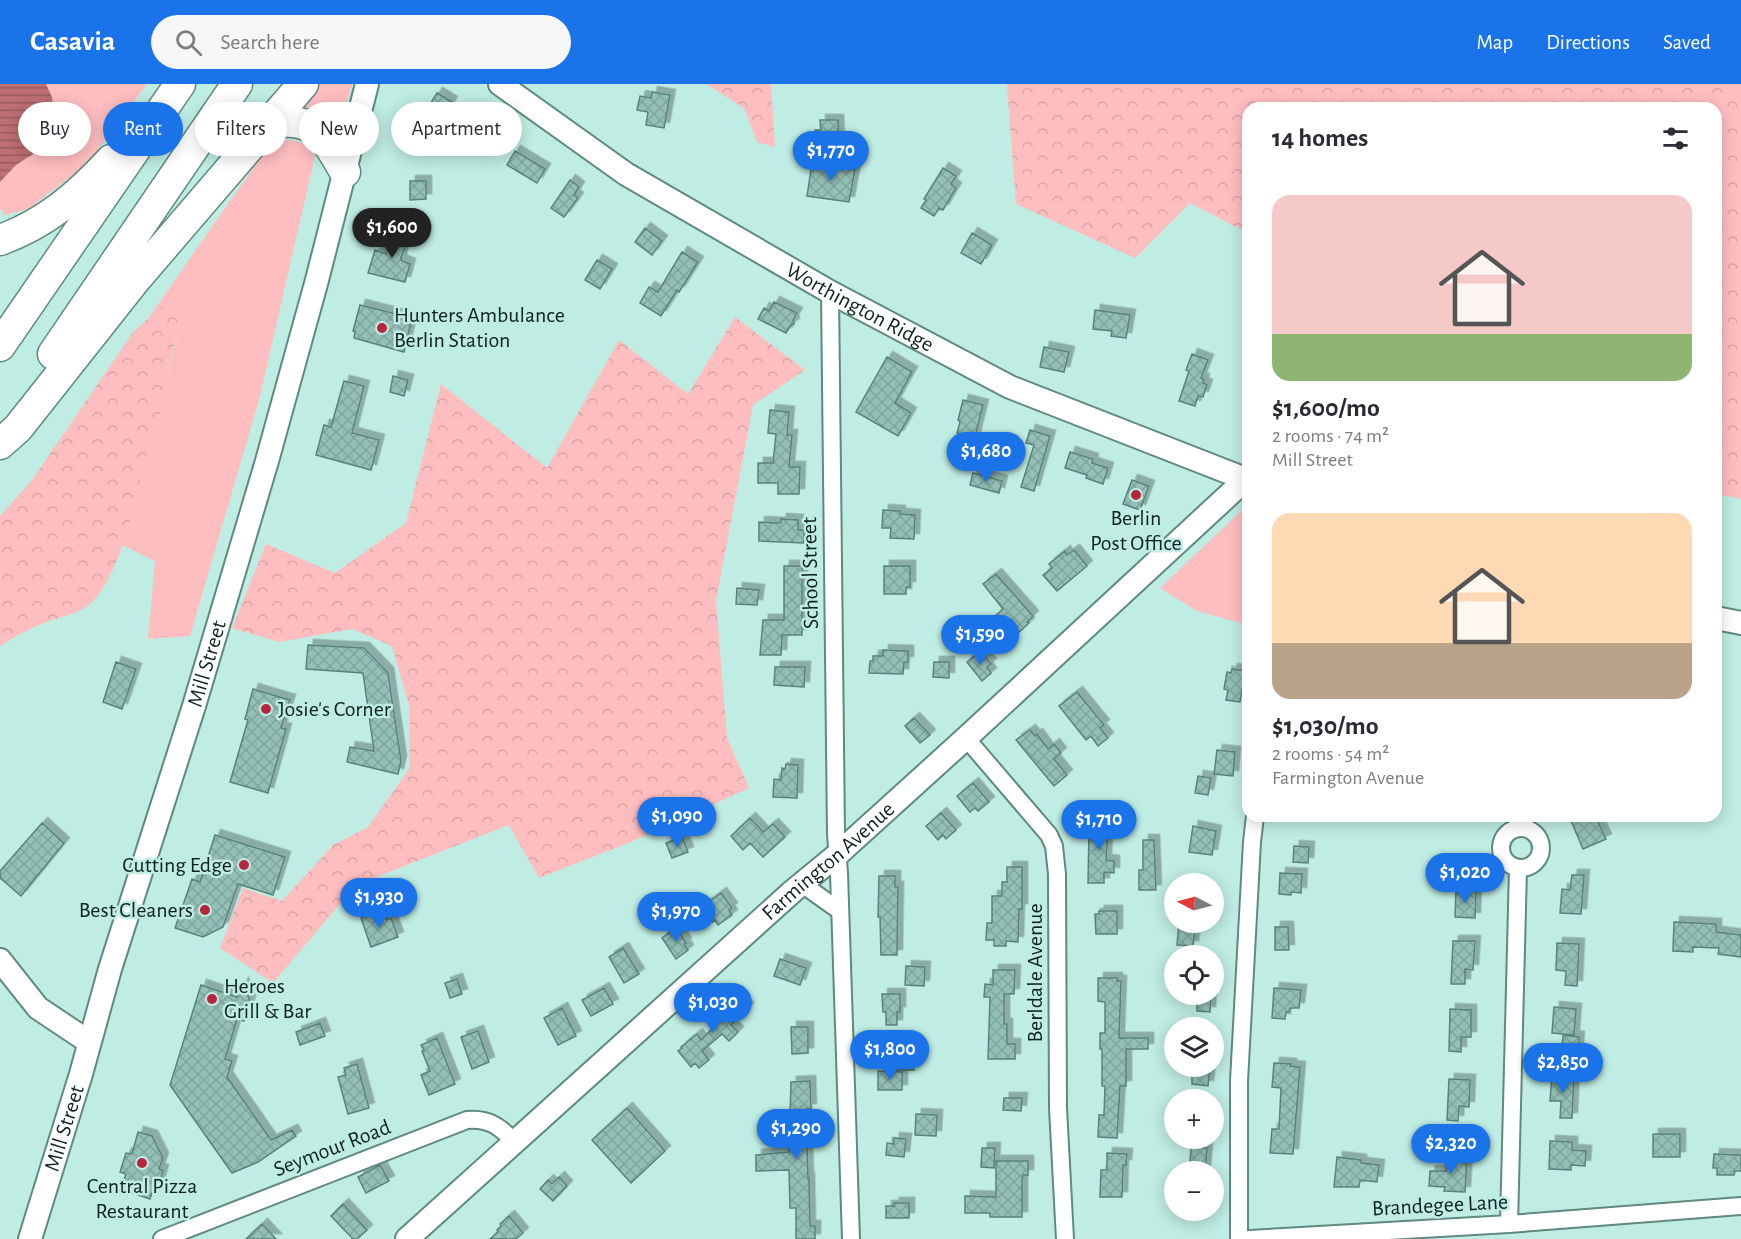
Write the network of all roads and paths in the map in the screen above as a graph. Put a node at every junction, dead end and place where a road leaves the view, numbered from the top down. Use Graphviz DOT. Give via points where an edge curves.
graph roads {
  1 [pos="180,84"];
  2 [pos="237,84"];
  3 [pos="303,84"];
  4 [pos="367,84"];
  5 [pos="500,84"];
  6 [pos="167,102"];
  7 [pos="287,103"];
  8 [pos="287,121"];
  9 [pos="114,156"];
  10 [pos="130,156"];
  11 [pos="242,156"];
  12 [pos="345,172"];
  13 [pos="0,240"];
  14 [pos="830,292"];
  15 [pos="0,346"];
  16 [pos="0,430"];
  17 [pos="0,444"];
  18 [pos="1242,478"];
  19 [pos="1242,485"];
  20 [pos="1722,619"];
  21 [pos="1741,623"];
  22 [pos="966,738"];
  23 [pos="1254,822"];
  24 [pos="838,854"];
  25 [pos="1518,868"];
  26 [pos="802,884"];
  27 [pos="840,911"];
  28 [pos="0,960"];
  29 [pos="89,1042"];
  30 [pos="515,1143"];
  31 [pos="1741,1206"];
  32 [pos="1509,1224"];
  33 [pos="30,1239"];
  34 [pos="162,1239"];
  35 [pos="408,1239"];
  36 [pos="851,1239"];
  37 [pos="1065,1239"];
  38 [pos="1239,1239"];
  39 [pos="1249,1239"];
  1 -- 6 [label="highway"];
  2 -- 16 [label="highway"];
  3 -- 7 [label="highway"];
  4 -- 12 [label="street, Mill Street"];
  5 -- 14 [label="street, Worthington Ridge" via="626,174"];
  8 -- 12 [label="highway" via="309,125 326,141"];
  9 -- 13 [label="highway" via="57,211"];
  10 -- 15 [label="highway"];
  11 -- 17 [label="highway" via="135,280 18,428"];
  12 -- 29 [label="street, Mill Street" via="247,532"];
  14 -- 18 [label="street, Worthington Ridge" via="1010,387"];
  14 -- 24 [label="street, School Street"];
  19 -- 22 [label="street, Farmington Avenue"];
  20 -- 21 [label="street"];
  22 -- 24 [label="street, Farmington Avenue"];
  22 -- 37 [label="street, Berldale Avenue" via="1041,824 1054,846 1058,874 1058,1108"];
  23 -- 38 [label="street" via="1239,1081"];
  24 -- 26 [label="street, Farmington Avenue"];
  24 -- 27 [label="street, School Street"];
  25 -- 32 [label="street"];
  26 -- 27 [label="street"];
  26 -- 30 [label="street, Farmington Avenue"];
  27 -- 36 [label="street, School Street"];
  28 -- 29 [label="street" via="38,1008"];
  29 -- 33 [label="street, Mill Street"];
  30 -- 34 [label="street, Seymour Road" via="493,1122 467,1120"];
  30 -- 35 [label="street, Farmington Avenue"];
  31 -- 32 [label="street, Brandegee Lane"];
  32 -- 39 [label="street, Brandegee Lane"];
}
